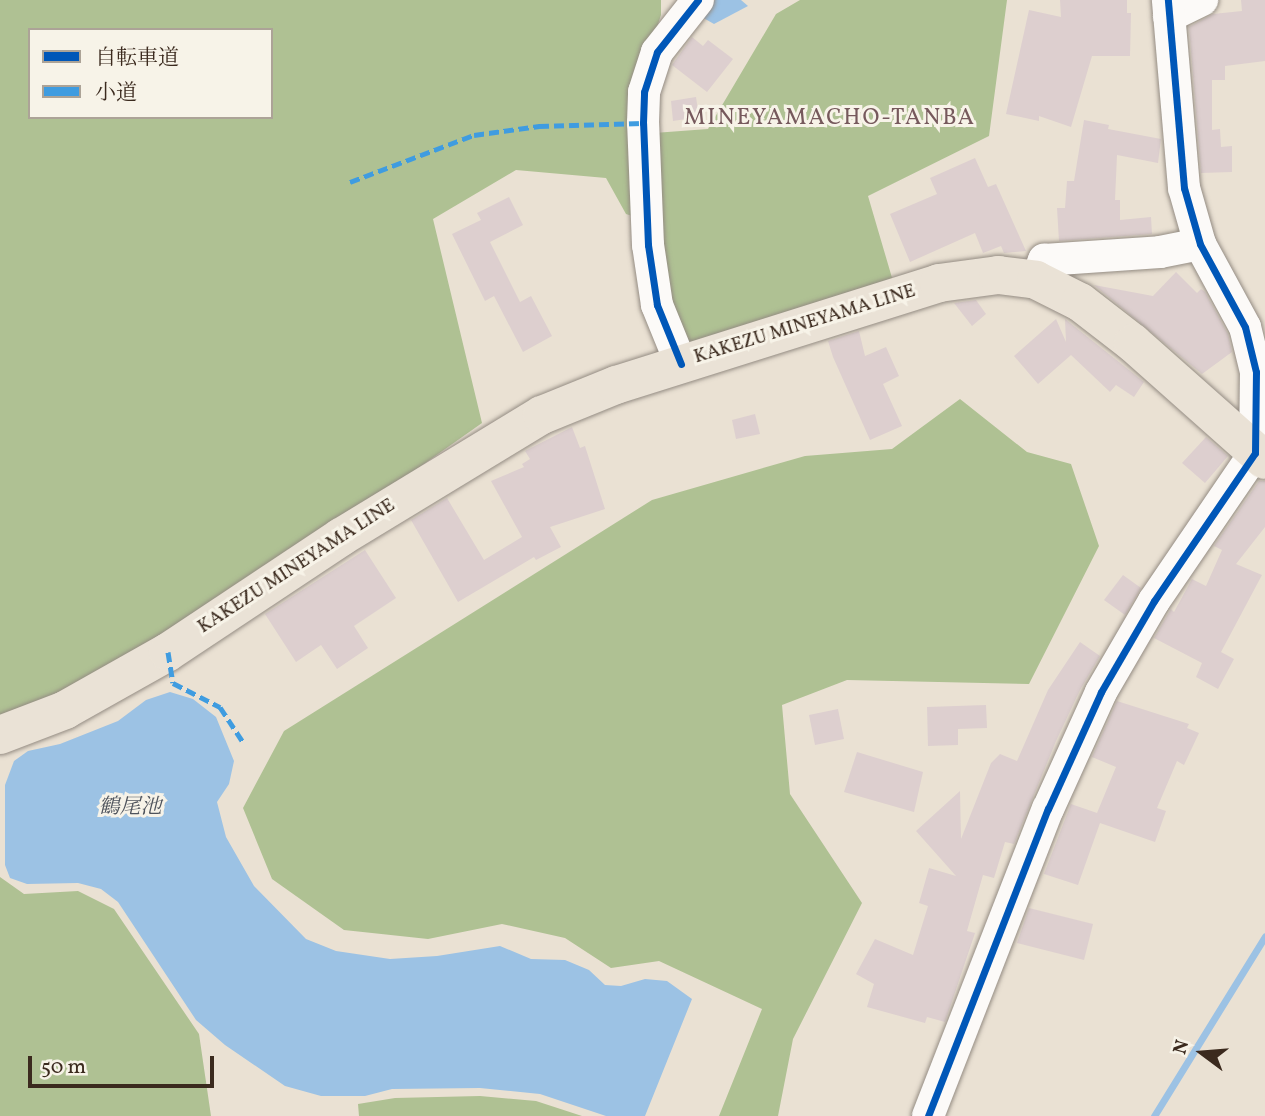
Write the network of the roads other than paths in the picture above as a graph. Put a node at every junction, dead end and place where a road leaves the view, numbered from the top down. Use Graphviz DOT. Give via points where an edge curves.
graph roads {
  1 [pos="698,0"];
  2 [pos="1202,0"];
  3 [pos="1168,8"];
  4 [pos="1200,244"];
  5 [pos="1036,280"];
  6 [pos="681,364"];
  7 [pos="1260,457"];
  8 [pos="0,735"];
  9 [pos="928,1116"];
  1 -- 6 [label="street" via="657,52 644,92 648,245 657,305"];
  2 -- 3 [label="street"];
  3 -- 4 [label="street" via="1184,188"];
  4 -- 5 [label="street" via="1160,252 1044,260"];
  4 -- 7 [label="street" via="1245,327 1256,372"];
  5 -- 6 [label="main road, KAKEZU MINEYAMA LINE" via="998,275 939,283"];
  5 -- 7 [label="main road, KAKEZU MINEYAMA LINE" via="1080,302 1133,343"];
  6 -- 8 [label="main road, KAKEZU MINEYAMA LINE" via="616,384 542,415 341,537 167,652 65,710"];
  7 -- 9 [label="street" via="1154,601 1101,692 1048,809"];
}
